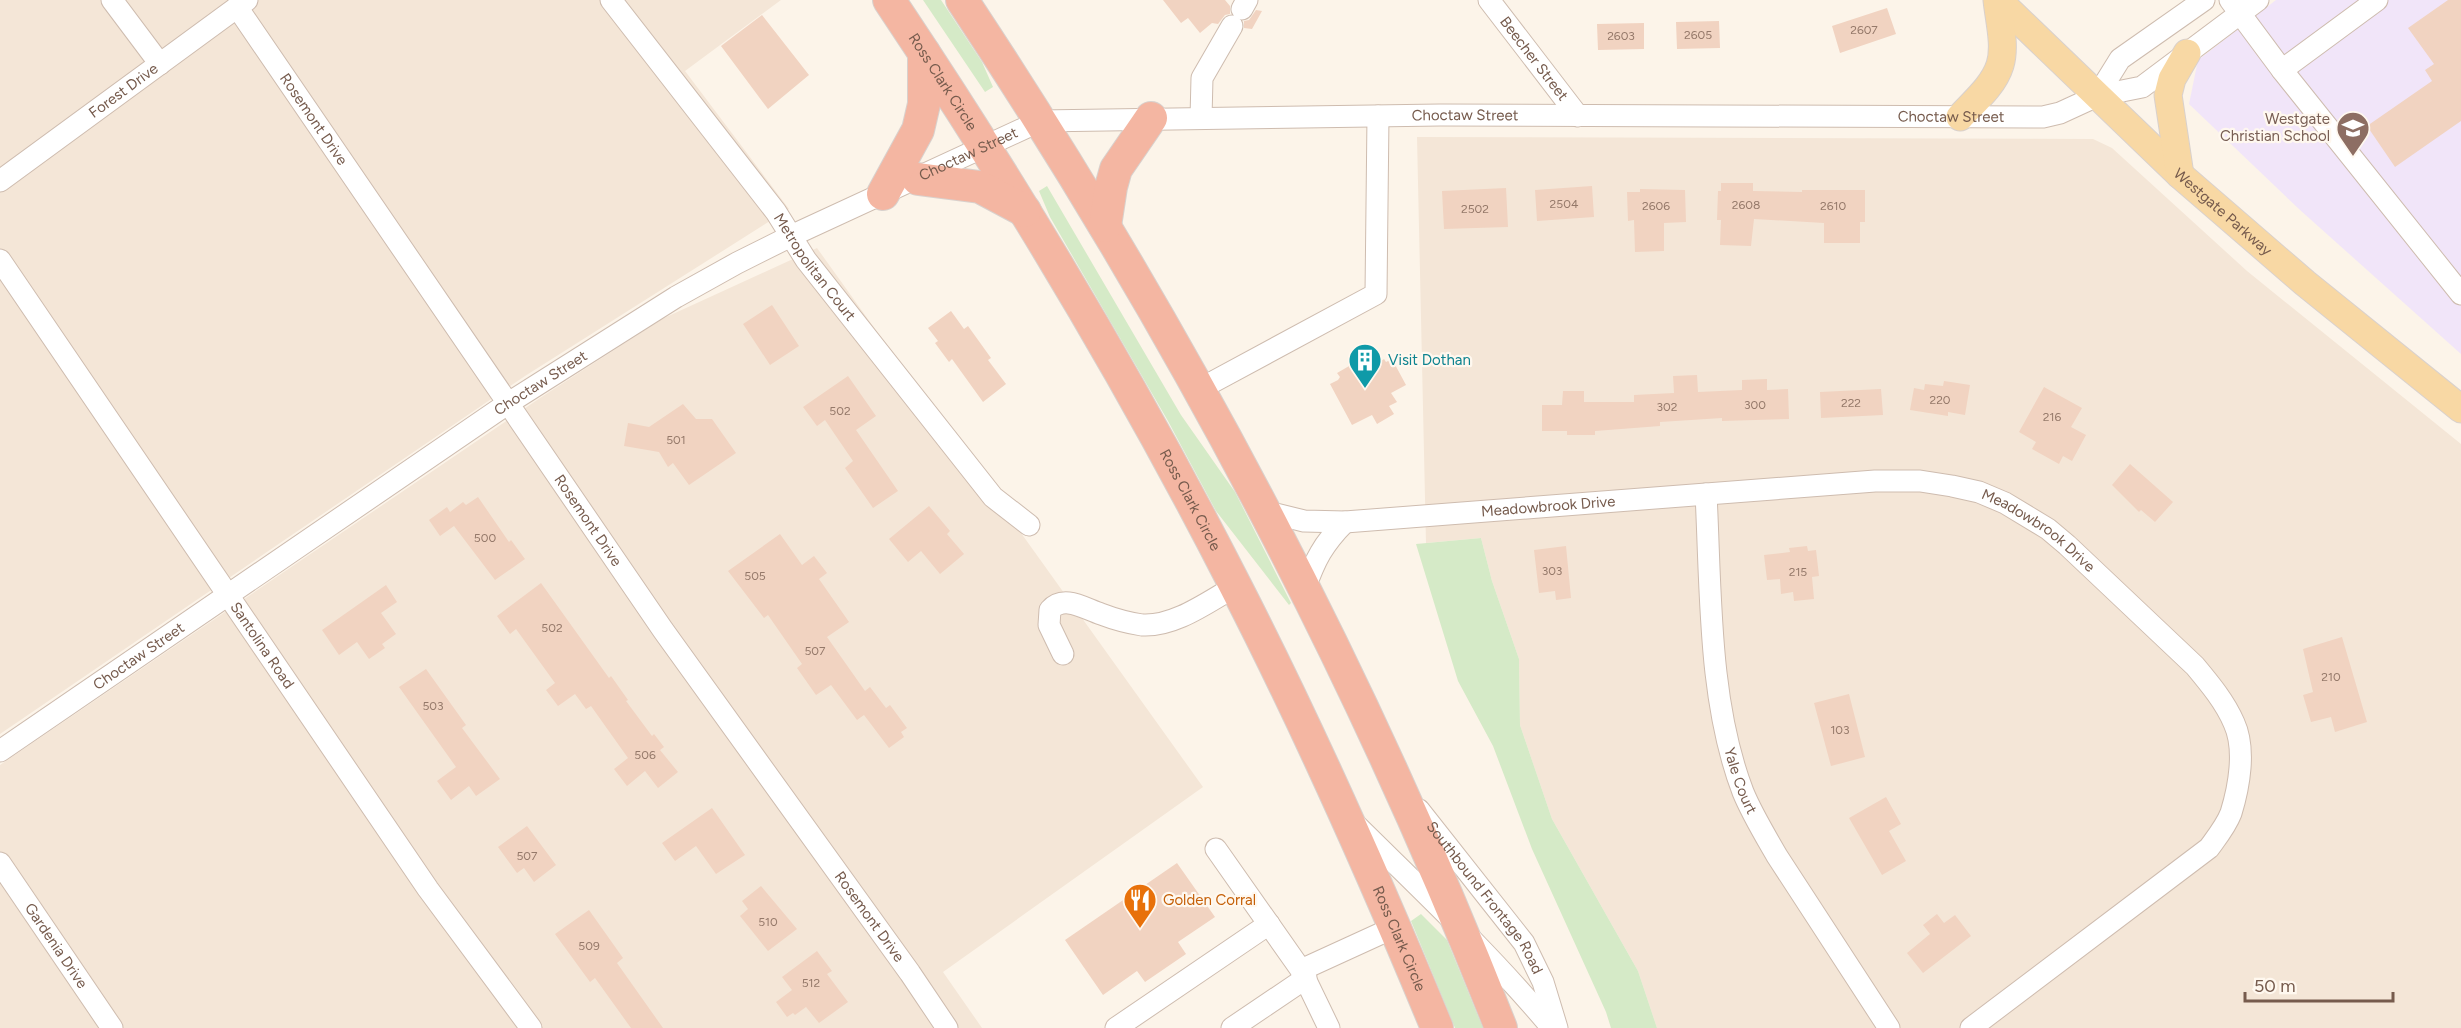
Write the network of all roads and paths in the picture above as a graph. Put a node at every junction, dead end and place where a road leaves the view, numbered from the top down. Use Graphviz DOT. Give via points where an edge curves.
graph roads {
  1 [pos="112,0"];
  2 [pos="610,0"];
  3 [pos="889,0"];
  4 [pos="962,0"];
  5 [pos="1489,0"];
  6 [pos="1997,0"];
  7 [pos="2204,0"];
  8 [pos="2259,0"];
  9 [pos="2377,0"];
  10 [pos="242,4"];
  11 [pos="2235,7"];
  12 [pos="1240,12"];
  13 [pos="924,53"];
  14 [pos="2187,53"];
  15 [pos="160,64"];
  16 [pos="2282,70"];
  17 [pos="2097,96"];
  18 [pos="1378,116"];
  19 [pos="1578,116"];
  20 [pos="1960,117"];
  21 [pos="1151,118"];
  22 [pos="1201,118"];
  23 [pos="1040,121"];
  24 [pos="985,148"];
  25 [pos="2181,175"];
  26 [pos="918,178"];
  27 [pos="0,181"];
  28 [pos="883,194"];
  29 [pos="1026,211"];
  30 [pos="1105,226"];
  31 [pos="791,236"];
  32 [pos="0,260"];
  33 [pos="2461,294"];
  34 [pos="1198,390"];
  35 [pos="507,404"];
  36 [pos="2461,409"];
  37 [pos="1706,494"];
  38 [pos="1264,511"];
  39 [pos="1345,522"];
  40 [pos="1029,525"];
  41 [pos="1236,586"];
  42 [pos="1305,588"];
  43 [pos="227,596"];
  44 [pos="1063,654"];
  45 [pos="0,751"];
  46 [pos="1394,778"];
  47 [pos="1344,814"];
  48 [pos="1216,849"];
  49 [pos="0,863"];
  50 [pos="1457,922"];
  51 [pos="1269,924"];
  52 [pos="1395,927"];
  53 [pos="1304,974"];
  54 [pos="112,1028"];
  55 [pos="531,1028"];
  56 [pos="947,1028"];
  57 [pos="1116,1028"];
  58 [pos="1232,1028"];
  59 [pos="1329,1028"];
  60 [pos="1437,1028"];
  61 [pos="1501,1028"];
  62 [pos="1552,1028"];
  63 [pos="1557,1028"];
  64 [pos="1889,1028"];
  65 [pos="1971,1028"];
  1 -- 15 [label="street"];
  2 -- 31 [label="street, Metropolitan Court"];
  3 -- 13 [label="highway, Ross Clark Circle"];
  4 -- 23 [label="highway"];
  5 -- 19 [label="street, Beecher Street"];
  6 -- 17 [label="main road, Westgate Parkway"];
  6 -- 20 [label="main road" via="2001,64 1993,80"];
  7 -- 17 [label="street" via="2120,59"];
  8 -- 11 [label="street, Choctaw Street"];
  9 -- 16 [label="street"];
  10 -- 15 [label="street, Forest Drive"];
  10 -- 35 [label="street, Rosemont Drive"];
  11 -- 14 [label="street, Choctaw Street"];
  11 -- 16 [label="street"];
  12 -- 22 [label="street" via="1202,78"];
  13 -- 24 [label="highway, Ross Clark Circle"];
  13 -- 28 [label="highway" via="924,104 918,130"];
  14 -- 17 [label="street, Choctaw Street" via="2142,87"];
  14 -- 25 [label="main road" via="2168,95"];
  15 -- 27 [label="street, Forest Drive"];
  16 -- 33 [label="street"];
  17 -- 20 [label="street, Choctaw Street" via="2043,117"];
  17 -- 25 [label="main road, Westgate Parkway"];
  18 -- 19 [label="street, Choctaw Street"];
  18 -- 22 [label="street, Choctaw Street"];
  18 -- 34 [label="street" via="1376,294"];
  19 -- 20 [label="street, Choctaw Street"];
  21 -- 22 [label="street, Choctaw Street"];
  21 -- 23 [label="street, Choctaw Street"];
  21 -- 30 [label="highway" via="1116,169"];
  23 -- 24 [label="street, Choctaw Street"];
  23 -- 30 [label="highway"];
  24 -- 26 [label="street, Choctaw Street"];
  24 -- 29 [label="highway, Ross Clark Circle"];
  25 -- 36 [label="main road, Westgate Parkway" via="2305,283"];
  26 -- 28 [label="street, Choctaw Street"];
  26 -- 29 [label="highway" via="980,187"];
  28 -- 31 [label="street, Choctaw Street"];
  29 -- 41 [label="highway, Ross Clark Circle" via="1119,370"];
  30 -- 34 [label="highway"];
  31 -- 35 [label="street, Choctaw Street" via="676,297"];
  31 -- 40 [label="street, Metropolitan Court" via="993,497"];
  32 -- 43 [label="street, Santolina Road"];
  34 -- 38 [label="highway"];
  35 -- 43 [label="street, Choctaw Street"];
  35 -- 56 [label="street, Rosemont Drive"];
  37 -- 39 [label="street, Meadowbrook Drive"];
  37 -- 64 [label="street, Yale Court" via="1716,678 1729,747 1743,793 1777,856"];
  37 -- 65 [label="street, Meadowbrook Drive" via="1920,481 1979,492 2005,503 2054,534 2195,666 2236,725 2240,761 2235,793 2230,813 2209,848"];
  38 -- 39 [label="street, Meadowbrook Drive" via="1304,521"];
  38 -- 42 [label="highway"];
  39 -- 42 [label="street" via="1327,540"];
  41 -- 44 [label="street" via="1181,616 1152,624 1141,625 1069,602 1060,603 1050,610 1048,621"];
  41 -- 47 [label="highway, Ross Clark Circle"];
  42 -- 46 [label="highway"];
  43 -- 45 [label="street, Choctaw Street"];
  43 -- 55 [label="street, Santolina Road" via="428,889"];
  46 -- 50 [label="highway"];
  46 -- 63 [label="street, Southbound Frontage Road" via="1524,943 1543,982"];
  47 -- 50 [label="street, Southbound Frontage Road"];
  47 -- 52 [label="highway, Ross Clark Circle"];
  48 -- 51 [label="street"];
  49 -- 54 [label="street, Gardenia Drive"];
  50 -- 61 [label="highway"];
  50 -- 62 [label="street, Southbound Frontage Road"];
  51 -- 53 [label="street"];
  51 -- 57 [label="street"];
  52 -- 53 [label="street"];
  52 -- 60 [label="highway, Ross Clark Circle"];
  53 -- 58 [label="street"];
  53 -- 59 [label="street"];
}
